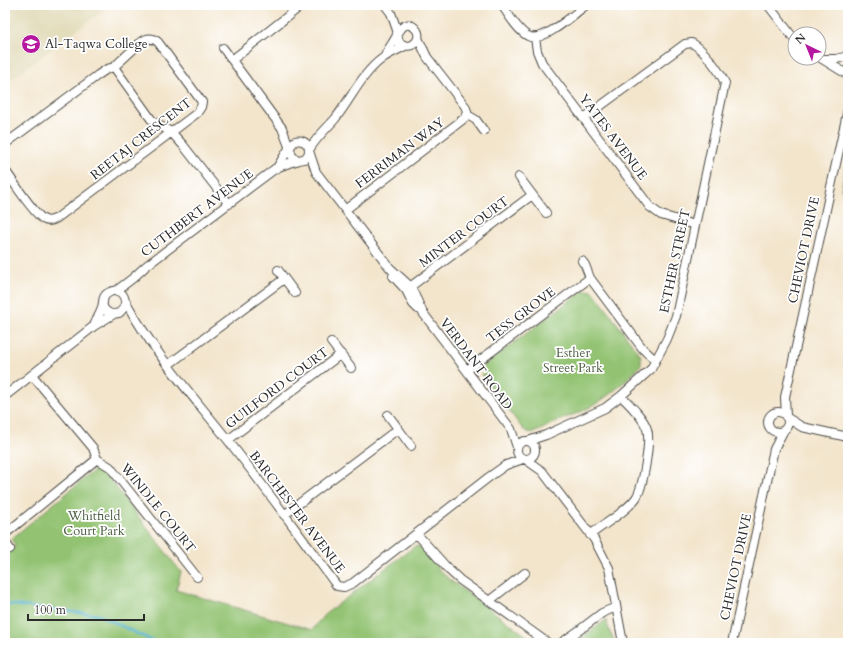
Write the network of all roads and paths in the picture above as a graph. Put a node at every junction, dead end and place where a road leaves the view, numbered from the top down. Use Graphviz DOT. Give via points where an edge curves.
graph roads {
  1 [pos="302,5"];
  2 [pos="385,5"];
  3 [pos="502,5"];
  4 [pos="586,5"];
  5 [pos="768,5"];
  6 [pos="391,13"];
  7 [pos="411,26"];
  8 [pos="787,30"];
  9 [pos="398,34"];
  10 [pos="418,38"];
  11 [pos="535,38"];
  12 [pos="407,46"];
  13 [pos="223,48"];
  14 [pos="848,56"];
  15 [pos="428,57"];
  16 [pos="383,58"];
  17 [pos="232,60"];
  18 [pos="827,60"];
  19 [pos="827,63"];
  20 [pos="114,68"];
  21 [pos="847,76"];
  22 [pos="848,109"];
  23 [pos="466,114"];
  24 [pos="584,118"];
  25 [pos="282,128"];
  26 [pos="324,130"];
  27 [pos="484,131"];
  28 [pos="171,132"];
  29 [pos="303,141"];
  30 [pos="5,144"];
  31 [pos="290,149"];
  32 [pos="309,151"];
  33 [pos="300,160"];
  34 [pos="276,168"];
  35 [pos="5,170"];
  36 [pos="316,172"];
  37 [pos="519,177"];
  38 [pos="532,196"];
  39 [pos="229,204"];
  40 [pos="345,210"];
  41 [pos="546,213"];
  42 [pos="695,225"];
  43 [pos="582,261"];
  44 [pos="278,270"];
  45 [pos="133,278"];
  46 [pos="590,278"];
  47 [pos="284,279"];
  48 [pos="408,289"];
  49 [pos="116,291"];
  50 [pos="295,293"];
  51 [pos="125,300"];
  52 [pos="103,307"];
  53 [pos="117,314"];
  54 [pos="137,324"];
  55 [pos="94,326"];
  56 [pos="331,342"];
  57 [pos="341,354"];
  58 [pos="655,360"];
  59 [pos="168,365"];
  60 [pos="351,368"];
  61 [pos="467,370"];
  62 [pos="32,375"];
  63 [pos="5,396"];
  64 [pos="621,396"];
  65 [pos="785,397"];
  66 [pos="388,415"];
  67 [pos="771,416"];
  68 [pos="786,417"];
  69 [pos="802,427"];
  70 [pos="770,428"];
  71 [pos="398,429"];
  72 [pos="511,430"];
  73 [pos="784,430"];
  74 [pos="546,435"];
  75 [pos="848,437"];
  76 [pos="228,440"];
  77 [pos="527,441"];
  78 [pos="411,446"];
  79 [pos="516,448"];
  80 [pos="774,449"];
  81 [pos="535,450"];
  82 [pos="96,459"];
  83 [pos="524,459"];
  84 [pos="506,464"];
  85 [pos="542,471"];
  86 [pos="284,515"];
  87 [pos="5,534"];
  88 [pos="417,534"];
  89 [pos="590,535"];
  90 [pos="526,573"];
  91 [pos="197,577"];
  92 [pos="489,601"];
  93 [pos="616,607"];
  94 [pos="548,643"];
  95 [pos="561,643"];
  96 [pos="623,643"];
  97 [pos="732,643"];
  1 -- 17 [label="street"];
  2 -- 6 [label="street"];
  3 -- 11 [label="street" via="522,32 528,37"];
  4 -- 11 [label="street" via="548,33"];
  5 -- 8 [label="street"];
  6 -- 7 [label="street"];
  6 -- 9 [label="street"];
  7 -- 9 [label="street" via="404,26"];
  7 -- 10 [label="street" via="417,30"];
  9 -- 12 [label="street" via="399,42"];
  9 -- 16 [label="street"];
  10 -- 12 [label="street" via="414,44"];
  10 -- 15 [label="street"];
  11 -- 24 [label="street, YATES AVENUE" via="542,63"];
  12 -- 15 [label="street"];
  12 -- 16 [label="street"];
  13 -- 17 [label="street"];
  14 -- 18 [label="street"];
  14 -- 21 [label="street" via="843,65"];
  15 -- 23 [label="street" via="465,106"];
  16 -- 26 [label="street" via="367,74"];
  17 -- 25 [label="street"];
  19 -- 21 [label="street"];
  20 -- 28 [label="street" via="151,119"];
  20 -- 28 [label="street, REETAJ CRESCENT" via="144,40 154,39 158,42 202,102 200,110"];
  20 -- 30 [label="street, REETAJ CRESCENT" via="98,75"];
  22 -- 65 [label="street, CHEVIOT DRIVE"];
  23 -- 27 [label="street" via="476,120"];
  23 -- 40 [label="street, FERRIMAN WAY" via="462,121"];
  24 -- 42 [label="street, YATES AVENUE" via="650,207 661,216"];
  24 -- 42 [label="street, ESTHER STREET" via="685,44 692,43 702,50 725,83"];
  25 -- 29 [label="street"];
  25 -- 31 [label="street"];
  26 -- 29 [label="street"];
  26 -- 32 [label="street"];
  28 -- 35 [label="street, REETAJ CRESCENT" via="51,221 41,218"];
  28 -- 39 [label="street"];
  29 -- 31 [label="street" via="295,141"];
  29 -- 32 [label="street" via="308,145"];
  31 -- 33 [label="street" via="292,156"];
  31 -- 34 [label="street, CUTHBERT AVENUE"];
  32 -- 33 [label="street" via="306,157"];
  32 -- 36 [label="street, VERDANT ROAD"];
  33 -- 34 [label="street, CUTHBERT AVENUE"];
  33 -- 36 [label="street, VERDANT ROAD"];
  34 -- 39 [label="street, CUTHBERT AVENUE"];
  36 -- 40 [label="street, VERDANT ROAD"];
  37 -- 38 [label="street"];
  38 -- 41 [label="street"];
  38 -- 48 [label="street, MINTER COURT"];
  39 -- 45 [label="street, CUTHBERT AVENUE"];
  40 -- 48 [label="street, VERDANT ROAD"];
  42 -- 58 [label="street, ESTHER STREET" via="676,316"];
  43 -- 46 [label="street"];
  44 -- 47 [label="street"];
  45 -- 49 [label="street, CUTHBERT AVENUE"];
  45 -- 51 [label="street, CUTHBERT AVENUE"];
  46 -- 58 [label="street" via="643,349"];
  46 -- 61 [label="street, TESS GROVE"];
  47 -- 50 [label="street"];
  47 -- 59 [label="street"];
  48 -- 61 [label="street, VERDANT ROAD" via="423,313"];
  49 -- 51 [label="street" via="122,294"];
  49 -- 52 [label="street" via="105,295"];
  51 -- 53 [label="street" via="125,307"];
  51 -- 54 [label="street, BARCHESTER AVENUE"];
  52 -- 53 [label="street" via="107,312"];
  52 -- 55 [label="street"];
  53 -- 54 [label="street, BARCHESTER AVENUE"];
  53 -- 55 [label="street"];
  54 -- 59 [label="street, BARCHESTER AVENUE"];
  55 -- 62 [label="street"];
  56 -- 57 [label="street, GUILFORD COURT"];
  57 -- 60 [label="street, GUILFORD COURT"];
  57 -- 76 [label="street, GUILFORD COURT"];
  58 -- 64 [label="street, ESTHER STREET" via="651,369"];
  59 -- 76 [label="street, BARCHESTER AVENUE"];
  61 -- 72 [label="street, VERDANT ROAD"];
  62 -- 63 [label="street"];
  62 -- 82 [label="street" via="93,448"];
  64 -- 74 [label="street, ESTHER STREET" via="605,408"];
  64 -- 89 [label="street" via="648,430 649,444 640,488 628,507"];
  65 -- 67 [label="street, CHEVIOT DRIVE"];
  65 -- 68 [label="street, CHEVIOT DRIVE"];
  66 -- 71 [label="street"];
  67 -- 68 [label="street" via="778,413"];
  67 -- 70 [label="street"];
  68 -- 69 [label="street"];
  68 -- 73 [label="street" via="788,424"];
  69 -- 73 [label="street"];
  69 -- 75 [label="street"];
  70 -- 73 [label="street" via="776,432"];
  70 -- 80 [label="street, CHEVIOT DRIVE"];
  71 -- 78 [label="street"];
  71 -- 86 [label="street"];
  72 -- 77 [label="street, VERDANT ROAD"];
  72 -- 79 [label="street, VERDANT ROAD"];
  73 -- 80 [label="street, CHEVIOT DRIVE"];
  74 -- 77 [label="street, ESTHER STREET"];
  74 -- 81 [label="street, ESTHER STREET"];
  76 -- 86 [label="street, BARCHESTER AVENUE"];
  77 -- 79 [label="street" via="520,442"];
  77 -- 81 [label="street" via="533,444"];
  79 -- 83 [label="street" via="518,455"];
  79 -- 84 [label="street, BARCHESTER AVENUE"];
  80 -- 97 [label="street, CHEVIOT DRIVE"];
  81 -- 83 [label="street" via="531,457"];
  81 -- 85 [label="street"];
  82 -- 87 [label="street"];
  82 -- 91 [label="street, WINDLE COURT" via="110,467"];
  83 -- 84 [label="street, BARCHESTER AVENUE"];
  83 -- 85 [label="street"];
  84 -- 88 [label="street, BARCHESTER AVENUE"];
  85 -- 89 [label="street"];
  86 -- 88 [label="street, BARCHESTER AVENUE" via="337,586 344,587 352,583"];
  88 -- 92 [label="street" via="448,570"];
  89 -- 93 [label="street" via="609,568"];
  90 -- 92 [label="street"];
  92 -- 94 [label="street"];
  93 -- 95 [label="street" via="602,613"];
  93 -- 96 [label="street"];
}
